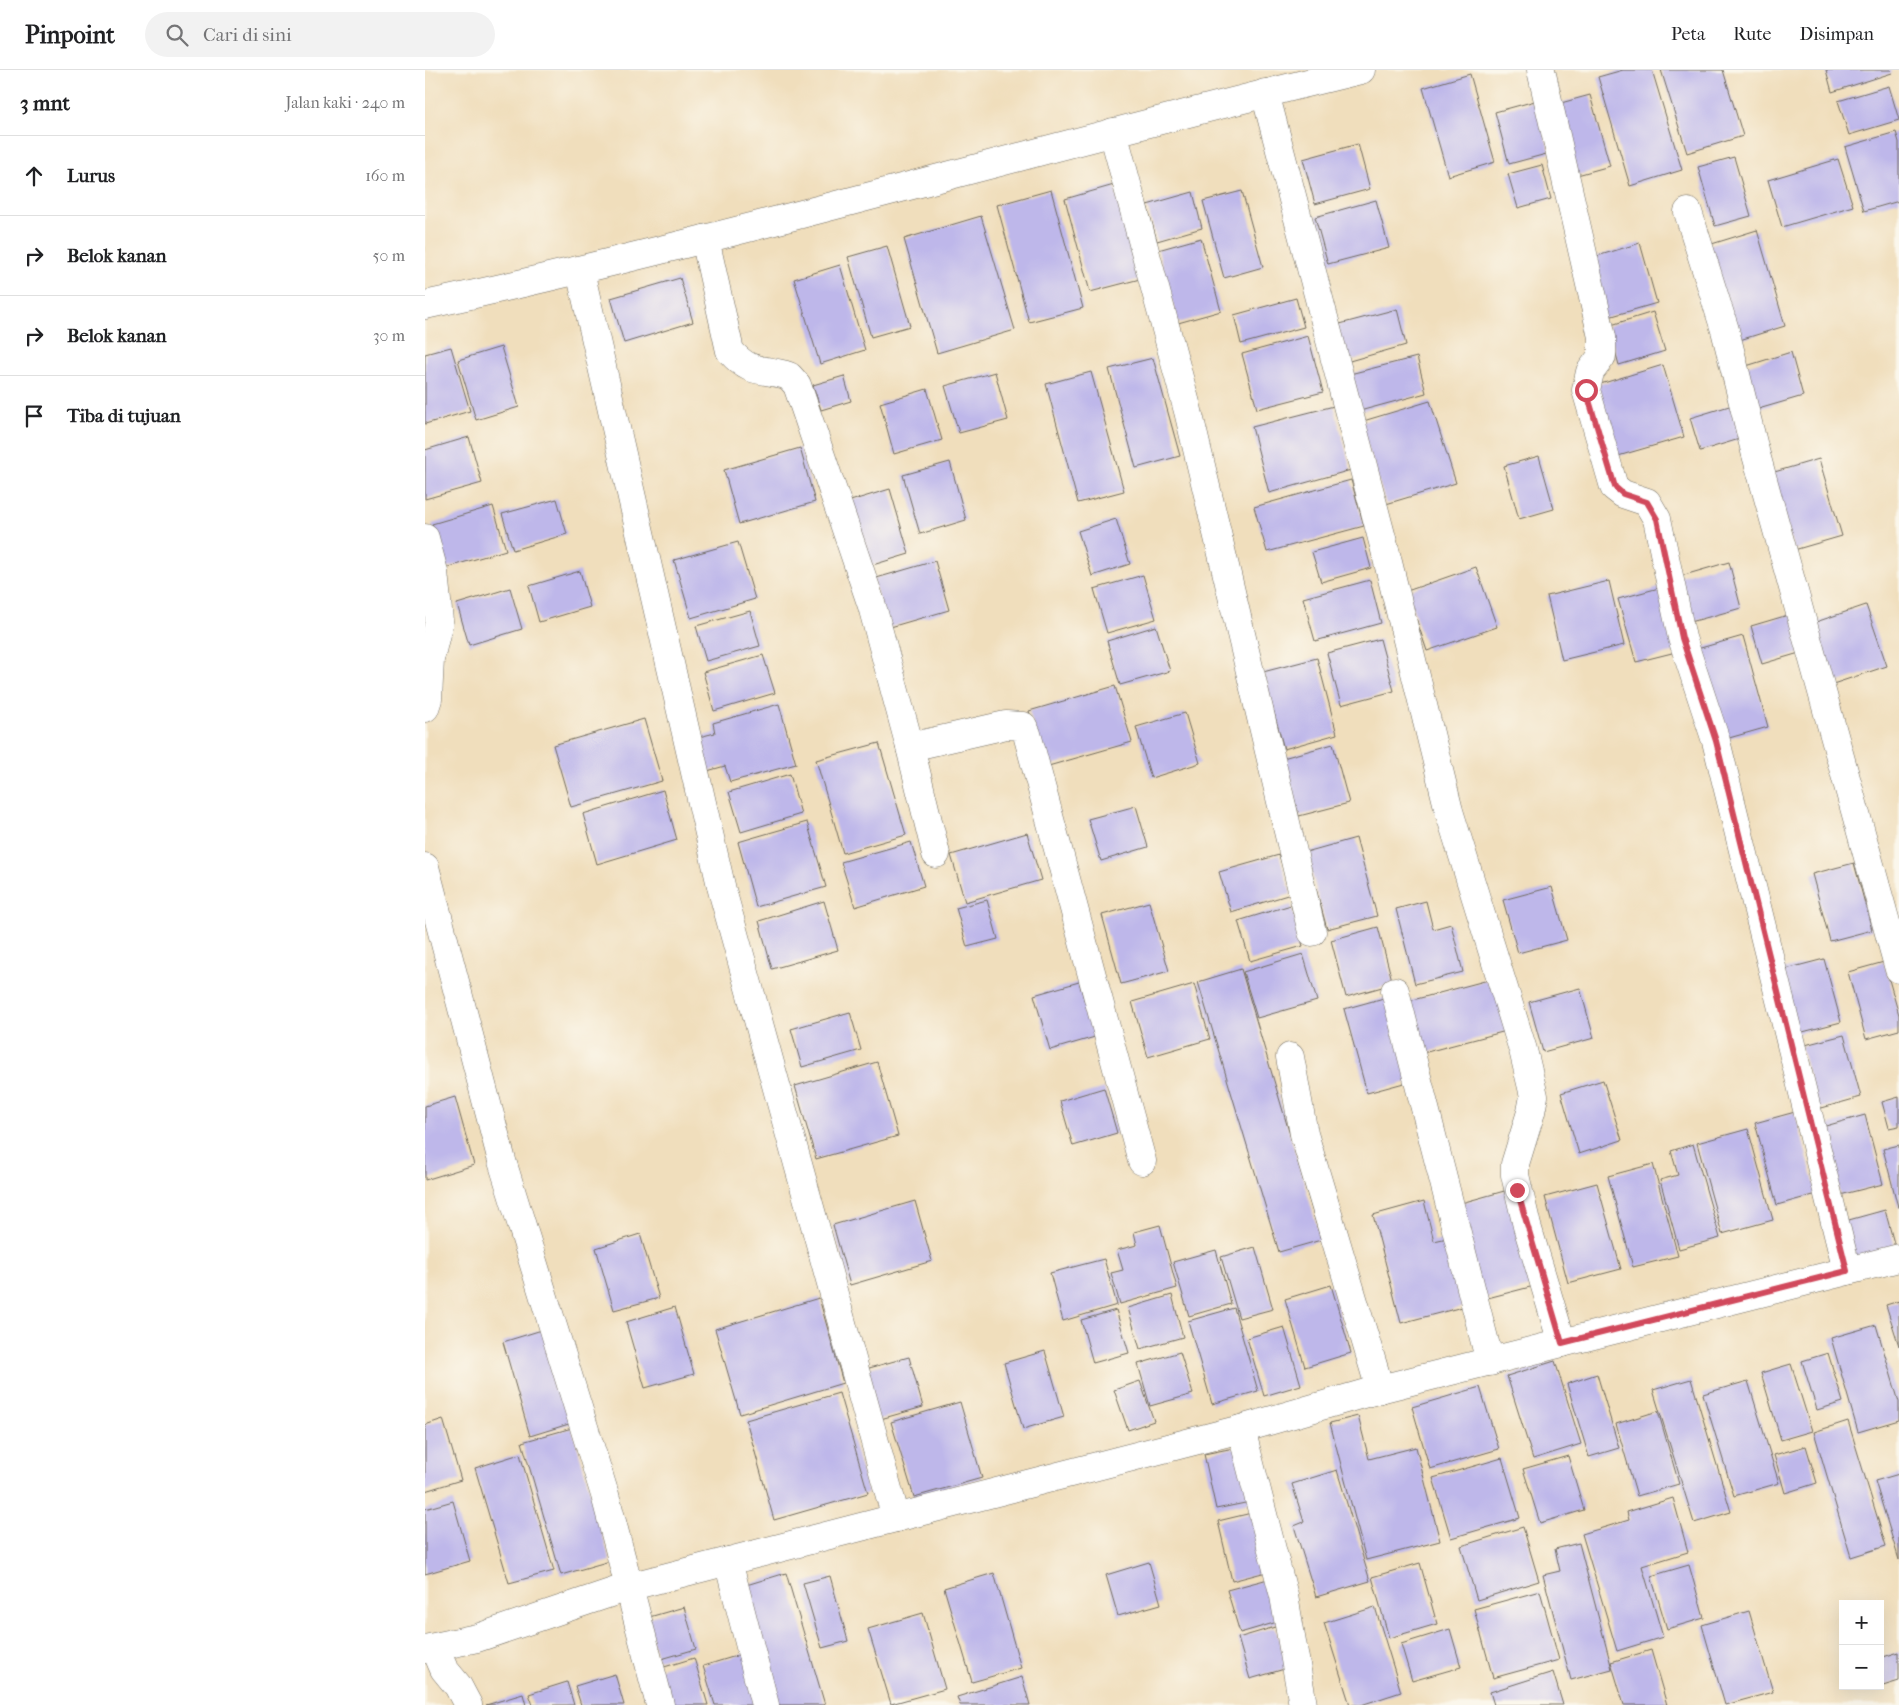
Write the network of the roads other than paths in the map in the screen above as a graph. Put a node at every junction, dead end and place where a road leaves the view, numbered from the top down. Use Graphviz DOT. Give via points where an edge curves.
graph roads {
  1 [pos="1361,70"];
  2 [pos="1541,70"];
  3 [pos="1265,93"];
  4 [pos="1113,132"];
  5 [pos="1688,212"];
  6 [pos="705,239"];
  7 [pos="580,271"];
  8 [pos="425,306"];
  9 [pos="425,538"];
  10 [pos="425,708"];
  11 [pos="910,747"];
  12 [pos="936,854"];
  13 [pos="425,867"];
  14 [pos="1312,932"];
  15 [pos="1899,969"];
  16 [pos="1395,991"];
  17 [pos="1290,1057"];
  18 [pos="1142,1161"];
  19 [pos="1899,1258"];
  20 [pos="1847,1271"];
  21 [pos="1562,1343"];
  22 [pos="1490,1362"];
  23 [pos="1380,1389"];
  24 [pos="1241,1429"];
  25 [pos="896,1518"];
  26 [pos="728,1561"];
  27 [pos="628,1587"];
  28 [pos="430,1648"];
  29 [pos="468,1705"];
  30 [pos="660,1705"];
  31 [pos="765,1705"];
  32 [pos="1303,1705"];
  1 -- 3 [label="street"];
  2 -- 20 [label="street" via="1602,337 1602,356 1590,372 1586,390 1615,487 1623,494 1647,502 1657,519 1682,638 1716,741"];
  3 -- 4 [label="street"];
  3 -- 21 [label="street" via="1384,546 1449,811 1523,1050 1534,1096 1515,1164 1515,1175"];
  4 -- 6 [label="street"];
  4 -- 14 [label="street" via="1188,411"];
  5 -- 15 [label="street" via="1725,330"];
  6 -- 7 [label="street"];
  6 -- 11 [label="street" via="730,351 742,365 789,376 797,385 872,606"];
  7 -- 8 [label="street"];
  7 -- 25 [label="street" via="722,890"];
  9 -- 10 [label="street" via="434,572 439,622 429,659"];
  11 -- 12 [label="street"];
  11 -- 18 [label="street" via="1006,725 1023,726"];
  13 -- 27 [label="street" via="502,1161 605,1495"];
  16 -- 22 [label="street"];
  17 -- 23 [label="street" via="1304,1134"];
  19 -- 20 [label="street"];
  20 -- 21 [label="street"];
  21 -- 22 [label="street"];
  22 -- 23 [label="street"];
  23 -- 24 [label="street"];
  24 -- 25 [label="street"];
  24 -- 32 [label="street" via="1284,1596"];
  25 -- 26 [label="street"];
  26 -- 27 [label="street"];
  26 -- 31 [label="street"];
  27 -- 28 [label="street" via="477,1638"];
  27 -- 30 [label="street"];
  28 -- 29 [label="street"];
}
